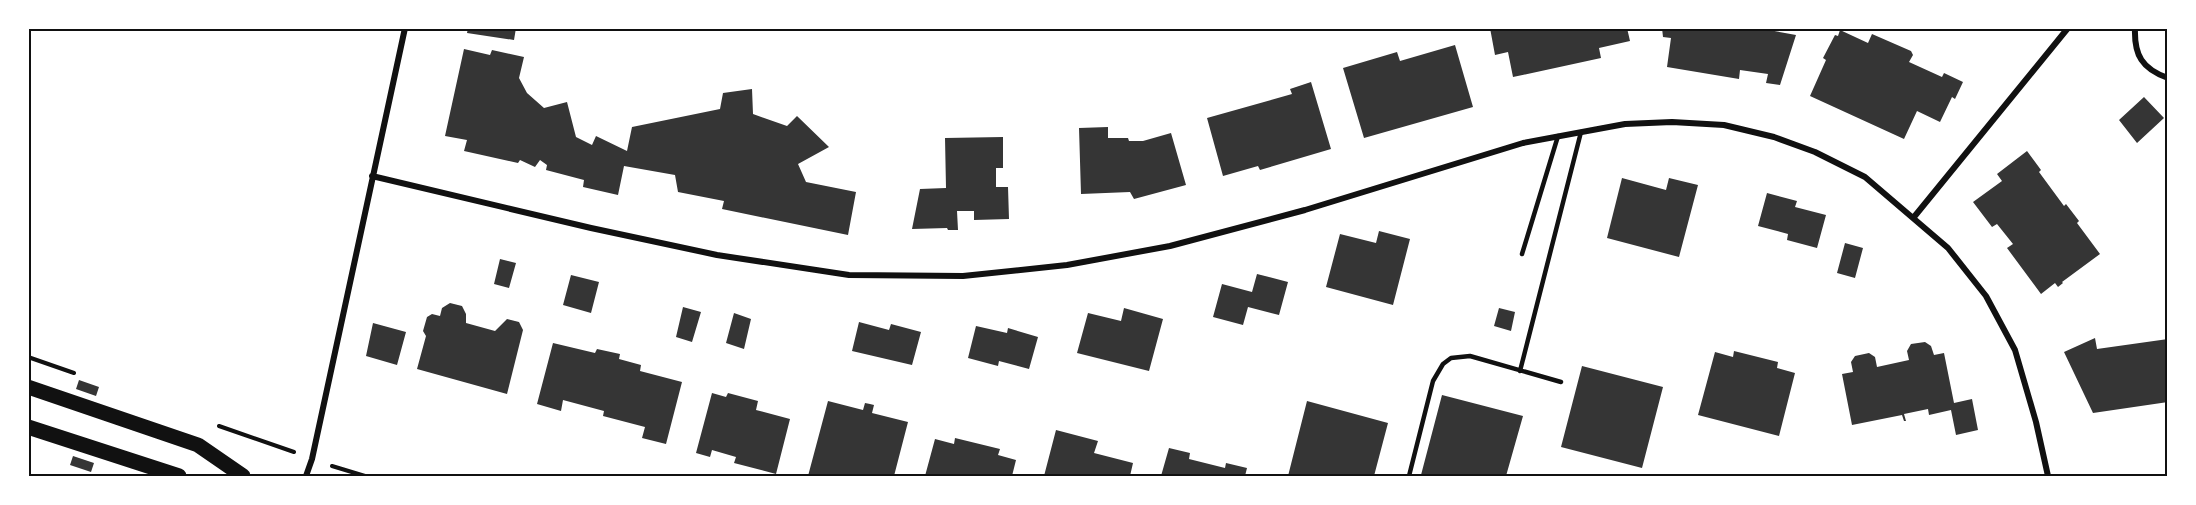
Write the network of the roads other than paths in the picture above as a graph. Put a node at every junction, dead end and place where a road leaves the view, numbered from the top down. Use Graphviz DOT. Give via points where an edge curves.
graph roads {
  1 [pos="405,28"];
  2 [pos="2068,28"];
  3 [pos="2135,29"];
  4 [pos="2168,78"];
  5 [pos="1581,132"];
  6 [pos="1558,136"];
  7 [pos="372,176"];
  8 [pos="1914,217"];
  9 [pos="1522,254"];
  10 [pos="1520,371"];
  11 [pos="1561,382"];
  12 [pos="28,387"];
  13 [pos="28,427"];
  14 [pos="178,477"];
  15 [pos="243,477"];
  16 [pos="306,477"];
  17 [pos="1409,477"];
  18 [pos="2048,477"];
  1 -- 7 [label="street"];
  2 -- 8 [label="street"];
  3 -- 4 [label="street" via="2135,46 2142,62"];
  5 -- 6 [label="street"];
  5 -- 8 [label="street" via="1625,124 1724,124 1815,152 1865,177"];
  5 -- 10 [label="lane"];
  6 -- 7 [label="street" via="1170,246 1067,265 963,276 849,275 717,255"];
  6 -- 9 [label="lane"];
  7 -- 16 [label="street"];
  8 -- 18 [label="street" via="1948,248 1986,296 2015,350"];
  10 -- 11 [label="lane"];
  10 -- 17 [label="lane" via="1470,357 1451,358 1443,364 1433,381"];
  12 -- 15 [label="main road" via="198,445"];
  13 -- 14 [label="main road"];
}
